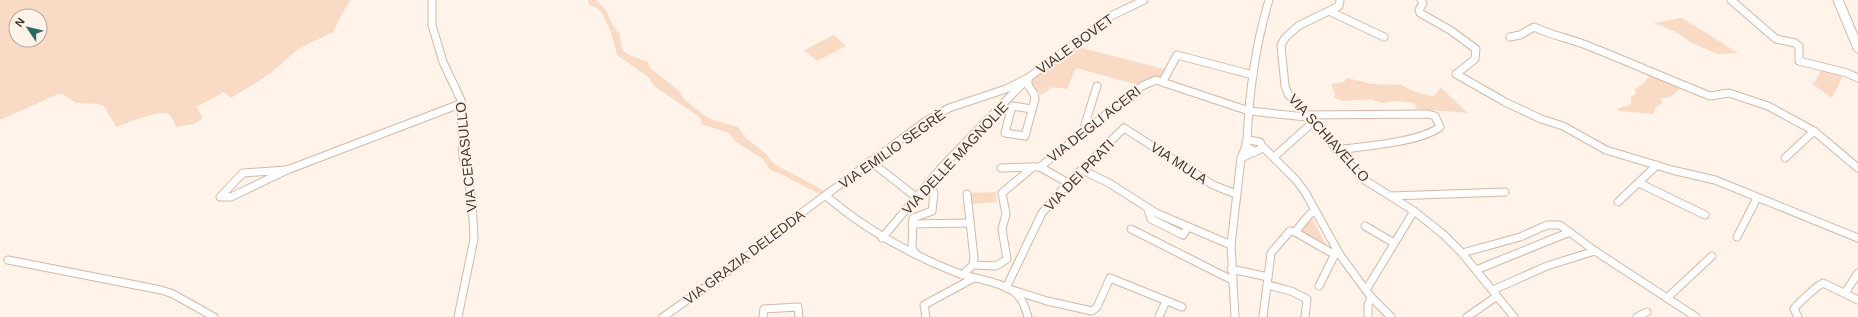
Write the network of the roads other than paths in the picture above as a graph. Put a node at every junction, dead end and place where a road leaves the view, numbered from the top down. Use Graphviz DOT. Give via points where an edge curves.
graph roads {
  1 [pos="432,0"];
  2 [pos="1144,0"];
  3 [pos="1269,0"];
  4 [pos="1340,0"];
  5 [pos="1421,0"];
  6 [pos="1731,0"];
  7 [pos="1838,0"];
  8 [pos="1331,12"];
  9 [pos="1384,37"];
  10 [pos="1510,37"];
  11 [pos="1858,48"];
  12 [pos="1253,75"];
  13 [pos="1028,78"];
  14 [pos="1858,78"];
  15 [pos="1163,81"];
  16 [pos="1098,86"];
  17 [pos="1006,89"];
  18 [pos="1018,90"];
  19 [pos="1034,94"];
  20 [pos="1008,100"];
  21 [pos="460,104"];
  22 [pos="1032,109"];
  23 [pos="1249,111"];
  24 [pos="1306,116"];
  25 [pos="1249,121"];
  26 [pos="1312,123"];
  27 [pos="1124,128"];
  28 [pos="1085,130"];
  29 [pos="1814,131"];
  30 [pos="1258,140"];
  31 [pos="1247,143"];
  32 [pos="1258,150"];
  33 [pos="1336,150"];
  34 [pos="1240,158"];
  35 [pos="1785,158"];
  36 [pos="1276,160"];
  37 [pos="870,161"];
  38 [pos="1657,165"];
  39 [pos="1036,167"];
  40 [pos="1001,168"];
  41 [pos="1858,168"];
  42 [pos="287,170"];
  43 [pos="1082,170"];
  44 [pos="929,182"];
  45 [pos="1068,183"];
  46 [pos="1639,183"];
  47 [pos="1505,192"];
  48 [pos="967,194"];
  49 [pos="1236,194"];
  50 [pos="826,196"];
  51 [pos="1391,196"];
  52 [pos="916,197"];
  53 [pos="1757,198"];
  54 [pos="1618,202"];
  55 [pos="1315,211"];
  56 [pos="1414,211"];
  57 [pos="1705,215"];
  58 [pos="969,223"];
  59 [pos="912,224"];
  60 [pos="1365,226"];
  61 [pos="1131,229"];
  62 [pos="1295,232"];
  63 [pos="1570,232"];
  64 [pos="1737,237"];
  65 [pos="882,238"];
  66 [pos="1858,238"];
  67 [pos="1394,243"];
  68 [pos="1230,245"];
  69 [pos="1595,251"];
  70 [pos="1462,253"];
  71 [pos="1337,255"];
  72 [pos="1712,256"];
  73 [pos="918,257"];
  74 [pos="8,260"];
  75 [pos="973,265"];
  76 [pos="1231,269"];
  77 [pos="1476,270"];
  78 [pos="1858,273"];
  79 [pos="962,275"];
  80 [pos="974,278"];
  81 [pos="1232,280"];
  82 [pos="1268,281"];
  83 [pos="1319,286"];
  84 [pos="1006,288"];
  85 [pos="1366,290"];
  86 [pos="1495,293"];
  87 [pos="1845,293"];
  88 [pos="1371,297"];
  89 [pos="1667,298"];
  90 [pos="1858,300"];
  91 [pos="1166,301"];
  92 [pos="1182,307"];
  93 [pos="1647,312"];
  94 [pos="214,317"];
  95 [pos="458,317"];
  96 [pos="662,317"];
  97 [pos="763,317"];
  98 [pos="798,317"];
  99 [pos="926,317"];
  100 [pos="1028,317"];
  101 [pos="1159,317"];
  102 [pos="1235,317"];
  103 [pos="1263,317"];
  104 [pos="1305,317"];
  105 [pos="1368,317"];
  106 [pos="1391,317"];
  107 [pos="1467,317"];
  108 [pos="1514,317"];
  109 [pos="1637,317"];
  110 [pos="1696,317"];
  111 [pos="1798,317"];
  1 -- 21 [label="street, VIA CERASULLO" via="432,25 443,62 457,89"];
  2 -- 13 [label="street, VIALE BOVET" via="1111,16"];
  3 -- 12 [label="street" via="1259,35"];
  4 -- 8 [label="street, VIA SCHIAVELLO" via="1339,6"];
  5 -- 38 [label="street" via="1423,3 1420,13 1476,49 1475,59 1456,72 1458,76 1535,116 1563,126 1606,150"];
  6 -- 14 [label="street" via="1776,40 1799,46 1799,61"];
  7 -- 11 [label="main road"];
  8 -- 9 [label="street"];
  8 -- 24 [label="street, VIA SCHIAVELLO" via="1286,35 1281,45 1285,86 1292,101"];
  10 -- 29 [label="street" via="1534,27 1552,36 1590,46 1710,96 1729,93 1756,101"];
  12 -- 15 [label="street" via="1177,55"];
  12 -- 23 [label="street"];
  13 -- 17 [label="street, VIALE BOVET"];
  13 -- 18 [label="street, VIA DELLE MAGNOLIE"];
  13 -- 19 [label="street" via="1028,85"];
  15 -- 23 [label="street"];
  15 -- 28 [label="street, VIA DEGLI ACERI" via="1156,80 1142,86"];
  16 -- 28 [label="street"];
  17 -- 20 [label="street" via="1010,91"];
  17 -- 37 [label="street, VIA EMILIO SEGRÈ" via="944,110"];
  18 -- 19 [label="street"];
  18 -- 20 [label="street, VIA DELLE MAGNOLIE"];
  19 -- 22 [label="street"];
  20 -- 44 [label="street, VIA DELLE MAGNOLIE"];
  21 -- 42 [label="street"];
  21 -- 95 [label="street, VIA CERASULLO" via="463,156 472,200 474,239"];
  22 -- 22 [label="street" via="1025,136 1005,133 1012,106"];
  23 -- 24 [label="street"];
  23 -- 25 [label="street"];
  24 -- 26 [label="street, VIA SCHIAVELLO"];
  24 -- 33 [label="street" via="1428,114 1435,116 1440,127 1437,131 1422,136"];
  25 -- 30 [label="street"];
  25 -- 31 [label="street"];
  26 -- 33 [label="street, VIA SCHIAVELLO"];
  26 -- 36 [label="street"];
  27 -- 43 [label="street, VIA DEI PRATI"];
  27 -- 49 [label="street, VIA MULA" via="1213,185"];
  28 -- 39 [label="street, VIA DEGLI ACERI"];
  29 -- 35 [label="street"];
  29 -- 41 [label="street"];
  30 -- 31 [label="street" via="1253,139"];
  30 -- 32 [label="street"];
  31 -- 32 [label="street"];
  31 -- 34 [label="street"];
  32 -- 34 [label="street"];
  32 -- 36 [label="street"];
  33 -- 51 [label="street, VIA SCHIAVELLO" via="1363,179"];
  34 -- 49 [label="street"];
  36 -- 55 [label="street" via="1296,180"];
  37 -- 50 [label="street, VIA EMILIO SEGRÈ"];
  37 -- 52 [label="street"];
  38 -- 46 [label="street"];
  38 -- 53 [label="street" via="1715,180"];
  39 -- 40 [label="street"];
  39 -- 45 [label="street, VIA DEGLI ACERI"];
  39 -- 75 [label="street" via="1002,194 1006,214 1002,229 1006,259 1004,263"];
  42 -- 42 [label="street" via="243,173 220,197 231,197"];
  43 -- 45 [label="street, VIA DEI PRATI"];
  43 -- 68 [label="street" via="1108,183 1148,209 1150,219 1183,235 1188,227"];
  44 -- 52 [label="street, VIA DELLE MAGNOLIE"];
  44 -- 59 [label="street" via="934,193 932,211 916,215"];
  45 -- 84 [label="street, VIA DEI PRATI" via="1042,213"];
  46 -- 54 [label="street"];
  46 -- 57 [label="street"];
  47 -- 51 [label="street"];
  48 -- 58 [label="street"];
  49 -- 68 [label="street"];
  50 -- 65 [label="street" via="855,221"];
  50 -- 96 [label="street, VIA GRAZIA DELEDDA"];
  51 -- 56 [label="street, VIA SCHIAVELLO"];
  52 -- 65 [label="street, VIA DELLE MAGNOLIE"];
  53 -- 64 [label="street"];
  53 -- 66 [label="street"];
  55 -- 62 [label="street"];
  55 -- 71 [label="street"];
  56 -- 67 [label="street"];
  56 -- 70 [label="street, VIA SCHIAVELLO" via="1434,225"];
  58 -- 59 [label="street"];
  58 -- 75 [label="street"];
  59 -- 73 [label="street" via="912,249"];
  60 -- 67 [label="street"];
  61 -- 81 [label="street"];
  62 -- 71 [label="street"];
  62 -- 82 [label="street" via="1290,231 1271,253"];
  63 -- 69 [label="street"];
  63 -- 70 [label="street" via="1560,225 1547,225 1520,237"];
  63 -- 77 [label="street"];
  65 -- 73 [label="street"];
  67 -- 85 [label="street"];
  68 -- 76 [label="street"];
  69 -- 86 [label="street" via="1547,266"];
  69 -- 89 [label="street"];
  70 -- 77 [label="street, VIA SCHIAVELLO"];
  71 -- 83 [label="street"];
  71 -- 85 [label="street"];
  72 -- 89 [label="street"];
  73 -- 79 [label="street"];
  74 -- 94 [label="street" via="161,290"];
  75 -- 79 [label="street"];
  76 -- 81 [label="street"];
  76 -- 82 [label="street"];
  77 -- 86 [label="street, VIA SCHIAVELLO"];
  78 -- 87 [label="street"];
  79 -- 80 [label="street"];
  80 -- 84 [label="street"];
  80 -- 99 [label="street" via="928,302 924,306"];
  81 -- 102 [label="street"];
  82 -- 103 [label="street"];
  82 -- 104 [label="street" via="1307,299"];
  84 -- 91 [label="street" via="1092,311 1097,307 1110,278"];
  84 -- 100 [label="street" via="1017,295"];
  85 -- 88 [label="street"];
  86 -- 107 [label="street"];
  86 -- 108 [label="street, VIA SCHIAVELLO"];
  87 -- 90 [label="street"];
  87 -- 111 [label="street" via="1821,283 1795,306"];
  88 -- 105 [label="street"];
  88 -- 106 [label="street"];
  89 -- 110 [label="street"];
  91 -- 92 [label="street"];
  91 -- 101 [label="street"];
  93 -- 109 [label="street"];
  97 -- 98 [label="street" via="764,309 798,307"];
}
